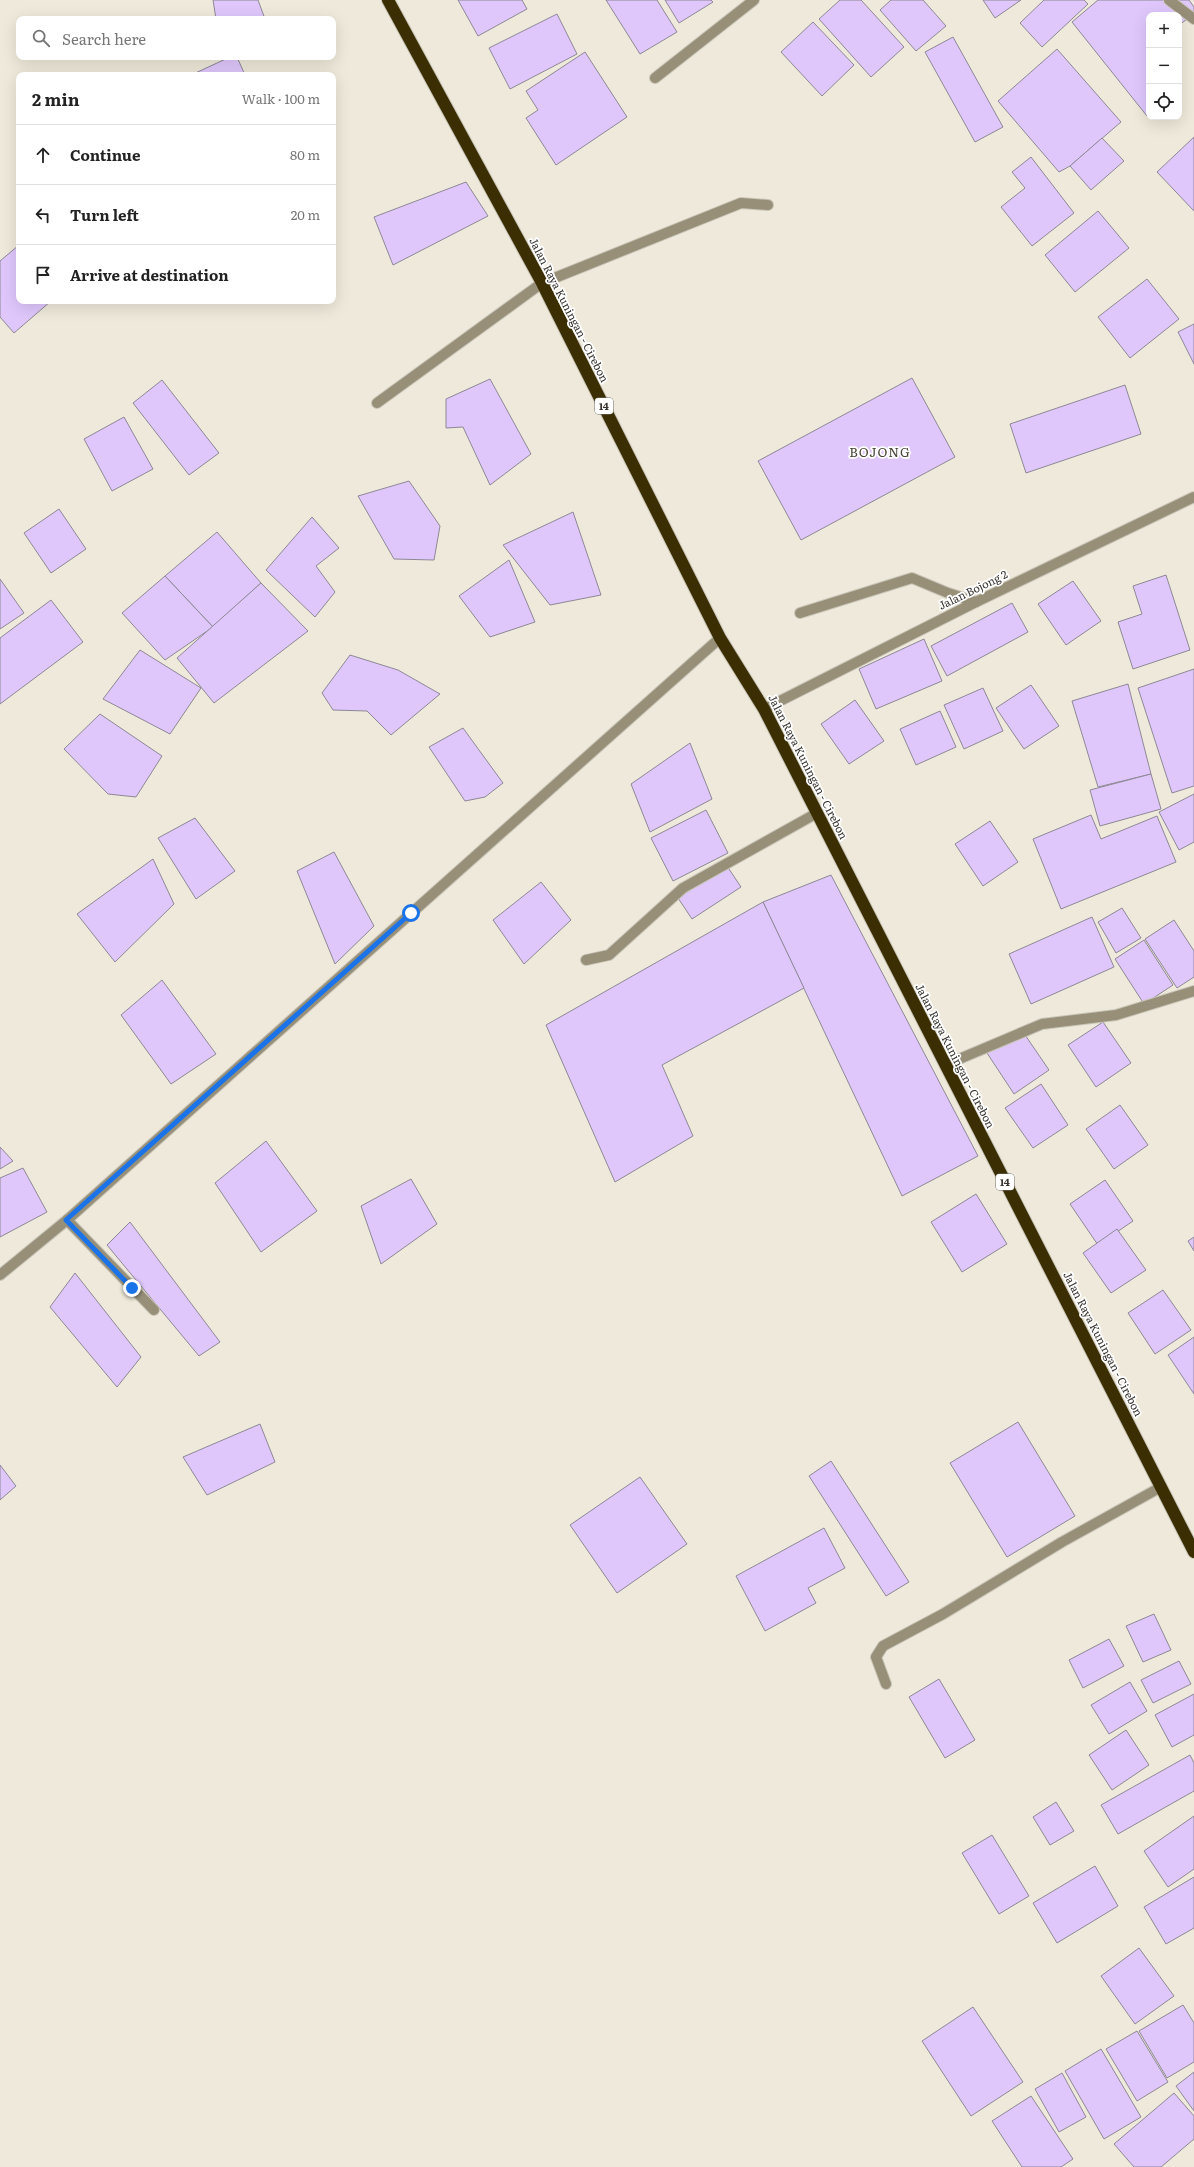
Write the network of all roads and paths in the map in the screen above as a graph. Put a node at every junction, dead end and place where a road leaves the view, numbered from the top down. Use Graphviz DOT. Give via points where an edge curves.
graph roads {
  1 [pos="388,0"];
  2 [pos="754,0"];
  3 [pos="1169,0"];
  4 [pos="1194,19"];
  5 [pos="655,78"];
  6 [pos="768,205"];
  7 [pos="542,283"];
  8 [pos="377,403"];
  9 [pos="1194,497"];
  10 [pos="976,602"];
  11 [pos="800,613"];
  12 [pos="720,638"];
  13 [pos="764,709"];
  14 [pos="817,813"];
  15 [pos="586,960"];
  16 [pos="1194,990"];
  17 [pos="945,1065"];
  18 [pos="66,1220"];
  19 [pos="0,1275"];
  20 [pos="154,1310"];
  21 [pos="1161,1487"];
  22 [pos="1194,1552"];
  23 [pos="886,1684"];
  1 -- 7 [label="highway, Jalan Raya Kuningan - Cirebon / 14"];
  2 -- 5 [label="street"];
  3 -- 4 [label="street"];
  6 -- 7 [label="street" via="741,203"];
  7 -- 8 [label="street"];
  7 -- 12 [label="highway, Jalan Raya Kuningan - Cirebon / 14"];
  9 -- 10 [label="street, Jalan Bojong 2"];
  10 -- 11 [label="street" via="912,578"];
  10 -- 13 [label="street, Jalan Bojong 2"];
  12 -- 13 [label="highway, Jalan Raya Kuningan - Cirebon / 14"];
  12 -- 18 [label="street"];
  13 -- 14 [label="highway, Jalan Raya Kuningan - Cirebon / 14"];
  14 -- 15 [label="street" via="683,888 609,955"];
  14 -- 17 [label="highway, Jalan Raya Kuningan - Cirebon / 14"];
  16 -- 17 [label="street" via="1116,1015 1042,1024"];
  17 -- 21 [label="highway, Jalan Raya Kuningan - Cirebon / 14"];
  18 -- 19 [label="street"];
  18 -- 20 [label="street"];
  21 -- 22 [label="highway, Jalan Raya Kuningan - Cirebon / 14"];
  21 -- 23 [label="street" via="1062,1542 943,1614 882,1646 876,1656"];
}
